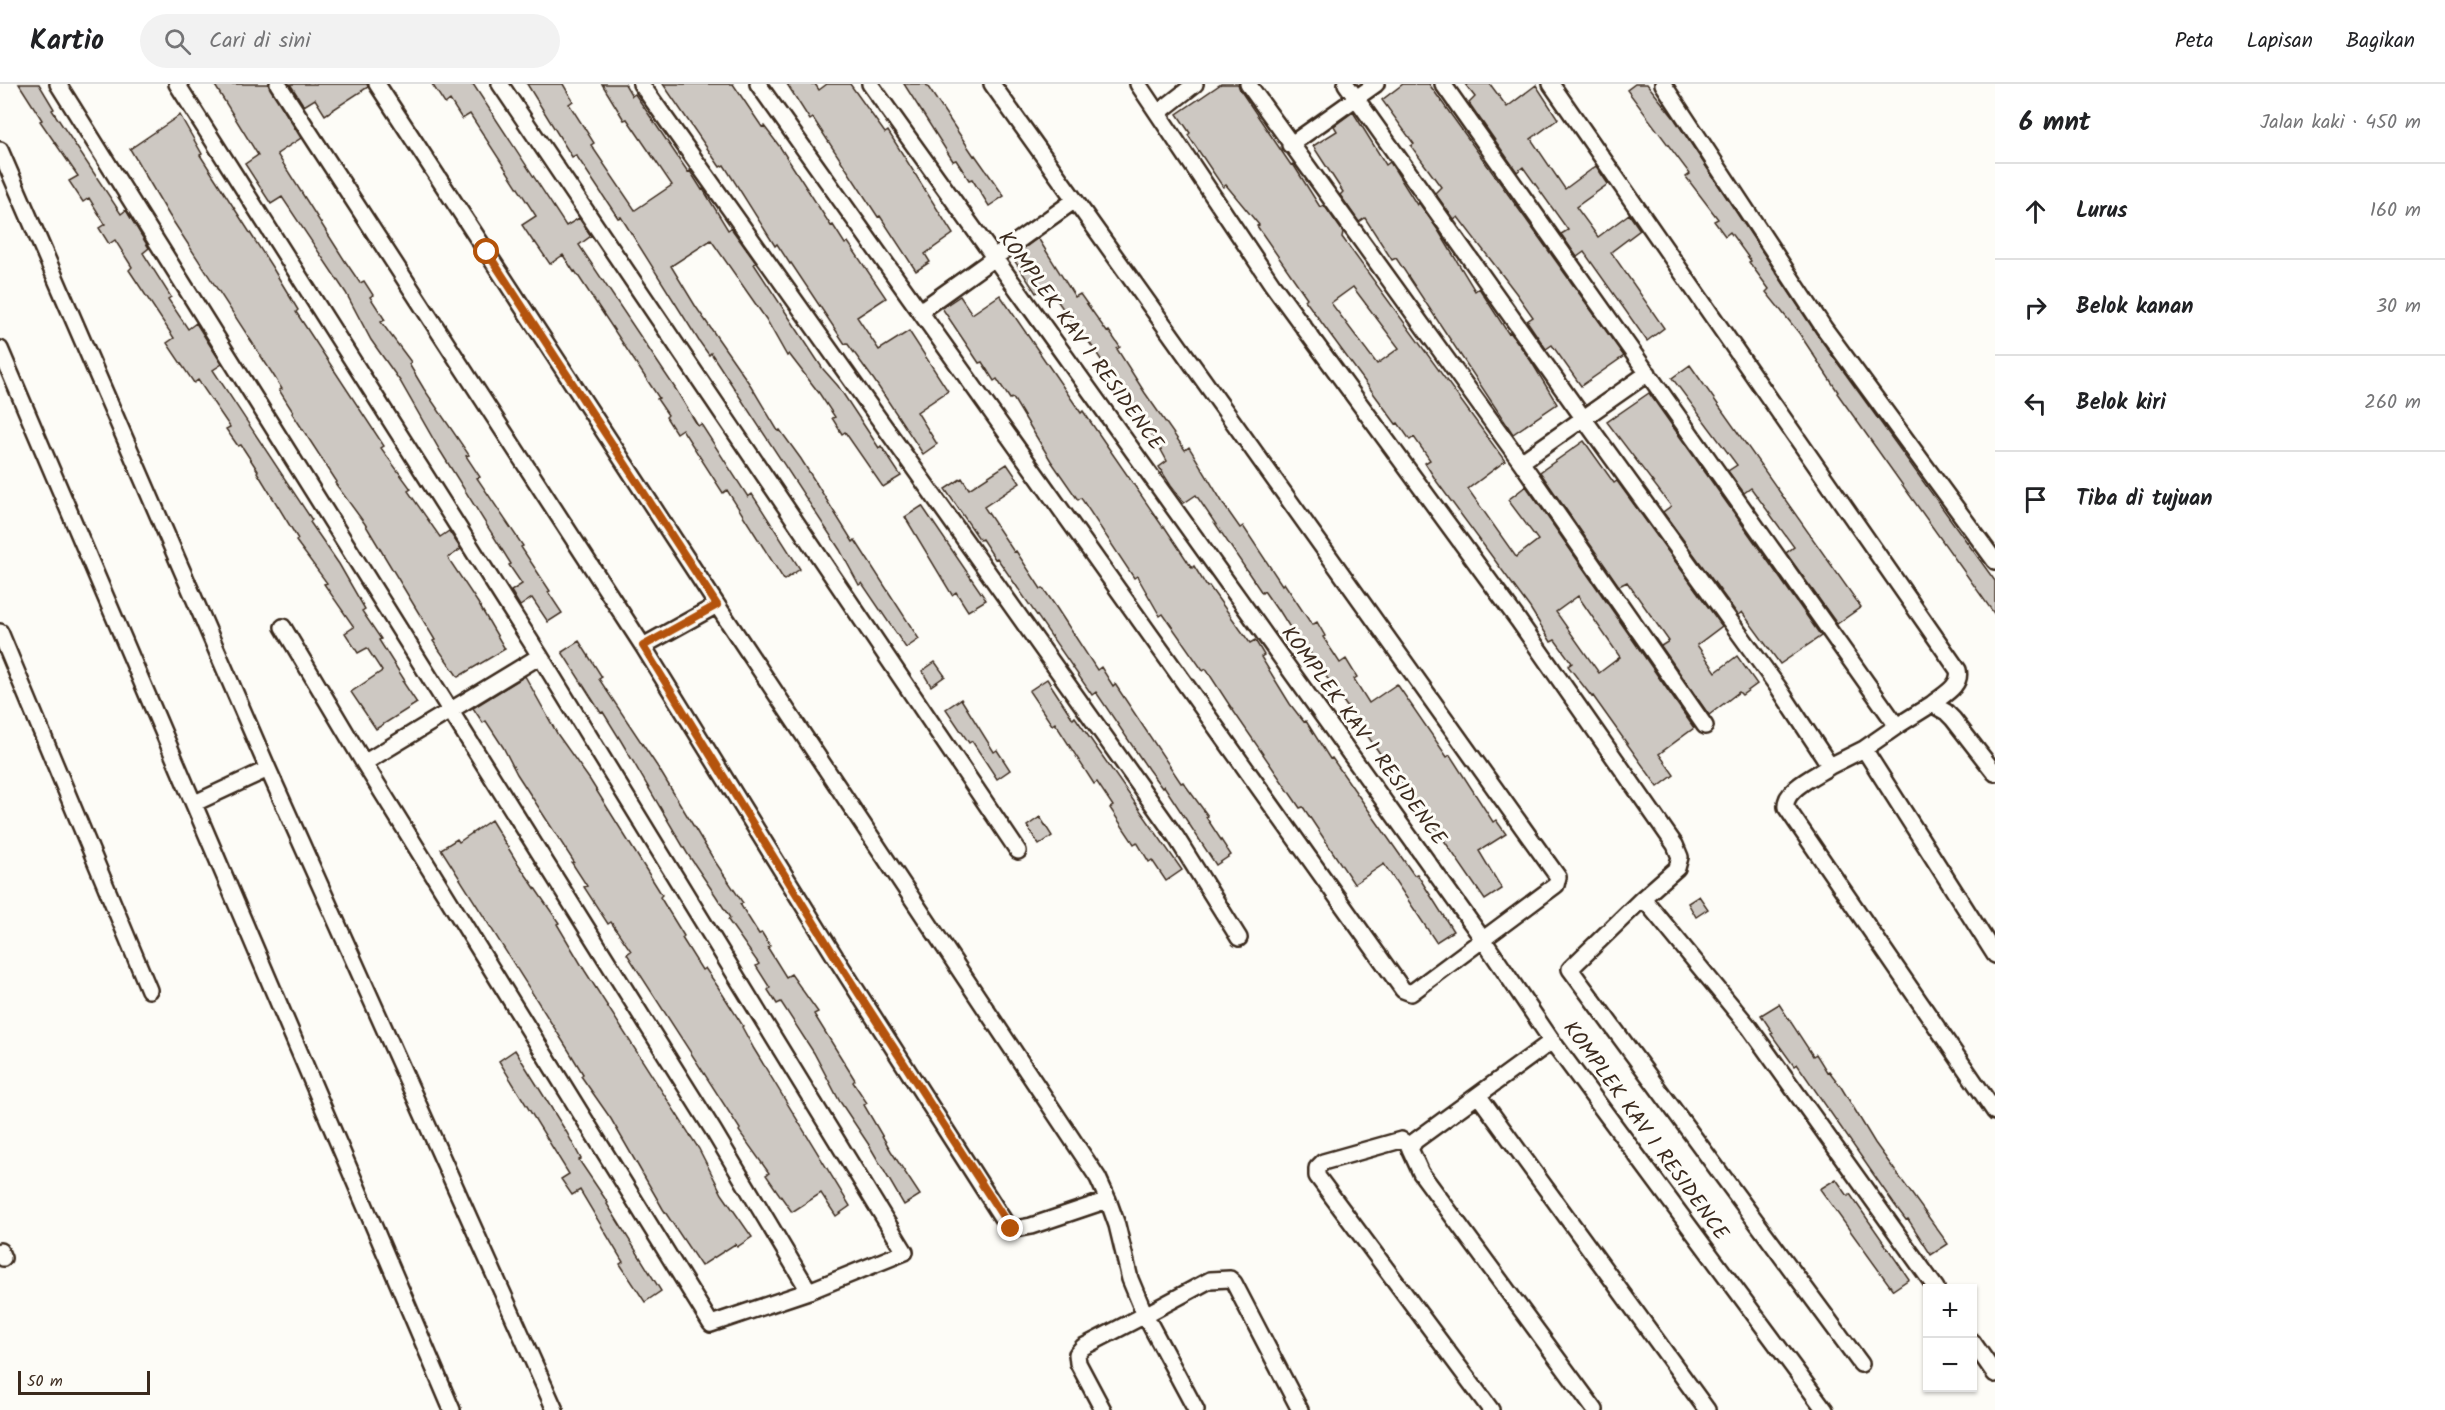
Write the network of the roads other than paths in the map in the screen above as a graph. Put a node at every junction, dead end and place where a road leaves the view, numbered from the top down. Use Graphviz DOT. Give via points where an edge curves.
graph roads {
  1 [pos="58,84"];
  2 [pos="177,84"];
  3 [pos="278,84"];
  4 [pos="377,84"];
  5 [pos="500,84"];
  6 [pos="641,84"];
  7 [pos="758,84"];
  8 [pos="870,84"];
  9 [pos="992,84"];
  10 [pos="1138,84"];
  11 [pos="1195,84"];
  12 [pos="1248,84"];
  13 [pos="1346,84"];
  14 [pos="1376,84"];
  15 [pos="1443,84"];
  16 [pos="1551,84"];
  17 [pos="1663,84"];
  18 [pos="1356,98"];
  19 [pos="1158,113"];
  20 [pos="1290,145"];
  21 [pos="0,150"];
  22 [pos="1075,200"];
  23 [pos="995,259"];
  24 [pos="921,311"];
  25 [pos="0,349"];
  26 [pos="1648,373"];
  27 [pos="1584,419"];
  28 [pos="1521,462"];
  29 [pos="1995,561"];
  30 [pos="717,605"];
  31 [pos="283,627"];
  32 [pos="0,632"];
  33 [pos="643,646"];
  34 [pos="540,656"];
  35 [pos="1932,704"];
  36 [pos="450,711"];
  37 [pos="1705,726"];
  38 [pos="1897,726"];
  39 [pos="1864,749"];
  40 [pos="364,763"];
  41 [pos="1830,766"];
  42 [pos="268,769"];
  43 [pos="1995,773"];
  44 [pos="195,803"];
  45 [pos="1018,851"];
  46 [pos="1643,898"];
  47 [pos="1239,938"];
  48 [pos="1482,938"];
  49 [pos="1995,955"];
  50 [pos="149,990"];
  51 [pos="1552,1041"];
  52 [pos="1478,1095"];
  53 [pos="1995,1112"];
  54 [pos="1410,1146"];
  55 [pos="1108,1200"];
  56 [pos="1932,1284"];
  57 [pos="809,1291"];
  58 [pos="1145,1315"];
  59 [pos="1977,1348"];
  60 [pos="1860,1364"];
  61 [pos="1995,1374"];
  62 [pos="1817,1407"];
  63 [pos="452,1410"];
  64 [pos="555,1410"];
  65 [pos="1103,1410"];
  66 [pos="1196,1410"];
  67 [pos="1300,1410"];
  68 [pos="1491,1410"];
  69 [pos="1595,1410"];
  70 [pos="1707,1410"];
  1 -- 36 [label="street"];
  2 -- 34 [label="street"];
  3 -- 33 [label="street"];
  4 -- 30 [label="street"];
  5 -- 45 [label="street"];
  6 -- 47 [label="street" via="1176,837"];
  7 -- 24 [label="street"];
  8 -- 23 [label="street, KOMPLEK KAV 1 RESIDENCE"];
  9 -- 22 [label="street"];
  10 -- 19 [label="street"];
  11 -- 19 [label="street"];
  12 -- 20 [label="street"];
  13 -- 18 [label="street"];
  14 -- 18 [label="street"];
  15 -- 26 [label="street"];
  16 -- 35 [label="street" via="1958,670 1957,683"];
  17 -- 29 [label="street" via="1824,328"];
  18 -- 20 [label="street"];
  18 -- 27 [label="street"];
  19 -- 46 [label="street" via="1272,284 1518,620 1675,845 1680,857 1677,868"];
  20 -- 28 [label="street"];
  21 -- 42 [label="street"];
  22 -- 23 [label="street"];
  22 -- 48 [label="street" via="1558,876 1556,885"];
  23 -- 24 [label="street"];
  23 -- 48 [label="street, KOMPLEK KAV 1 RESIDENCE"];
  24 -- 48 [label="street" via="1403,990 1411,993"];
  25 -- 44 [label="street"];
  26 -- 27 [label="street"];
  26 -- 38 [label="street"];
  27 -- 28 [label="street"];
  27 -- 41 [label="street" via="1778,687"];
  28 -- 37 [label="street"];
  30 -- 33 [label="street"];
  30 -- 55 [label="street" via="1098,1179"];
  31 -- 40 [label="street"];
  32 -- 50 [label="street"];
  33 -- 55 [label="street" via="1008,1227 1031,1226"];
  34 -- 36 [label="street"];
  34 -- 57 [label="street" via="905,1252"];
  35 -- 38 [label="street"];
  35 -- 43 [label="street" via="1953,719"];
  36 -- 40 [label="street"];
  36 -- 57 [label="street" via="713,1130"];
  38 -- 39 [label="street"];
  39 -- 41 [label="street"];
  39 -- 49 [label="street"];
  40 -- 57 [label="street" via="711,1324"];
  41 -- 53 [label="street" via="1793,791 1786,807"];
  42 -- 44 [label="street"];
  42 -- 64 [label="street"];
  44 -- 63 [label="street"];
  46 -- 56 [label="street" via="1749,1027"];
  46 -- 60 [label="street" via="1570,969"];
  48 -- 51 [label="street, KOMPLEK KAV 1 RESIDENCE"];
  51 -- 52 [label="street"];
  51 -- 62 [label="street, KOMPLEK KAV 1 RESIDENCE"];
  52 -- 54 [label="street"];
  52 -- 70 [label="street"];
  54 -- 68 [label="street" via="1401,1140 1323,1162 1317,1168 1317,1176"];
  54 -- 69 [label="street" via="1421,1173"];
  55 -- 58 [label="street" via="1130,1279"];
  58 -- 65 [label="street" via="1078,1352 1078,1363"];
  58 -- 66 [label="street"];
  58 -- 67 [label="street" via="1210,1280 1230,1280"];
  59 -- 61 [label="street"];
}
